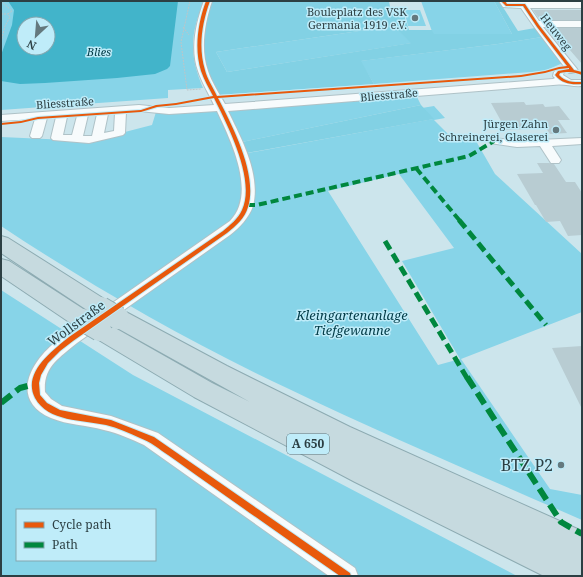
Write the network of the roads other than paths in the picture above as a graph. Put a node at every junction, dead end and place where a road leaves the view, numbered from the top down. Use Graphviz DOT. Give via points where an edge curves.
graph roads {
  1 [pos="208,1"];
  2 [pos="503,1"];
  3 [pos="524,5"];
  4 [pos="582,5"];
  5 [pos="537,24"];
  6 [pos="582,24"];
  7 [pos="580,74"];
  8 [pos="561,80"];
  9 [pos="220,108"];
  10 [pos="121,109"];
  11 [pos="103,111"];
  12 [pos="83,112"];
  13 [pos="62,114"];
  14 [pos="42,115"];
  15 [pos="1,118"];
  16 [pos="36,136"];
  17 [pos="97,138"];
  18 [pos="77,139"];
  19 [pos="494,141"];
  20 [pos="582,141"];
  21 [pos="544,143"];
  22 [pos="555,160"];
  23 [pos="1,243"];
  24 [pos="1,266"];
  25 [pos="101,319"];
  26 [pos="582,547"];
  27 [pos="347,576"];
  28 [pos="578,576"];
  1 -- 9 [label="street, Wollstraße" via="199,41 203,71"];
  2 -- 3 [label="street" via="506,5"];
  3 -- 4 [label="street"];
  3 -- 5 [label="street, Heuweg"];
  5 -- 6 [label="street"];
  5 -- 7 [label="street, Heuweg"];
  7 -- 8 [label="street, Bliesstraße" via="573,83"];
  7 -- 8 [label="street" via="559,72 557,75"];
  8 -- 9 [label="street, Bliesstraße"];
  9 -- 10 [label="street, Bliesstraße" via="169,111"];
  9 -- 27 [label="street, Wollstraße" via="237,142 247,175 247,205 243,214 225,232 48,357 38,371 35,384 37,395 43,404 53,410 106,422 151,439"];
  10 -- 11 [label="street, Bliesstraße"];
  10 -- 17 [label="street" via="119,133"];
  11 -- 12 [label="street, Bliesstraße"];
  11 -- 17 [label="street"];
  12 -- 13 [label="street, Bliesstraße"];
  12 -- 18 [label="street"];
  13 -- 14 [label="street, Bliesstraße"];
  13 -- 18 [label="street" via="57,138"];
  14 -- 15 [label="street, Bliesstraße"];
  14 -- 16 [label="street"];
  17 -- 18 [label="street"];
  19 -- 21 [label="street" via="516,144"];
  20 -- 21 [label="street"];
  21 -- 22 [label="street"];
  23 -- 25 [label="highway, A 650"];
  24 -- 25 [label="highway, A 650"];
  25 -- 26 [label="highway, A 650" via="218,373 333,432"];
  25 -- 28 [label="highway, A 650" via="203,390 365,473"];
}
